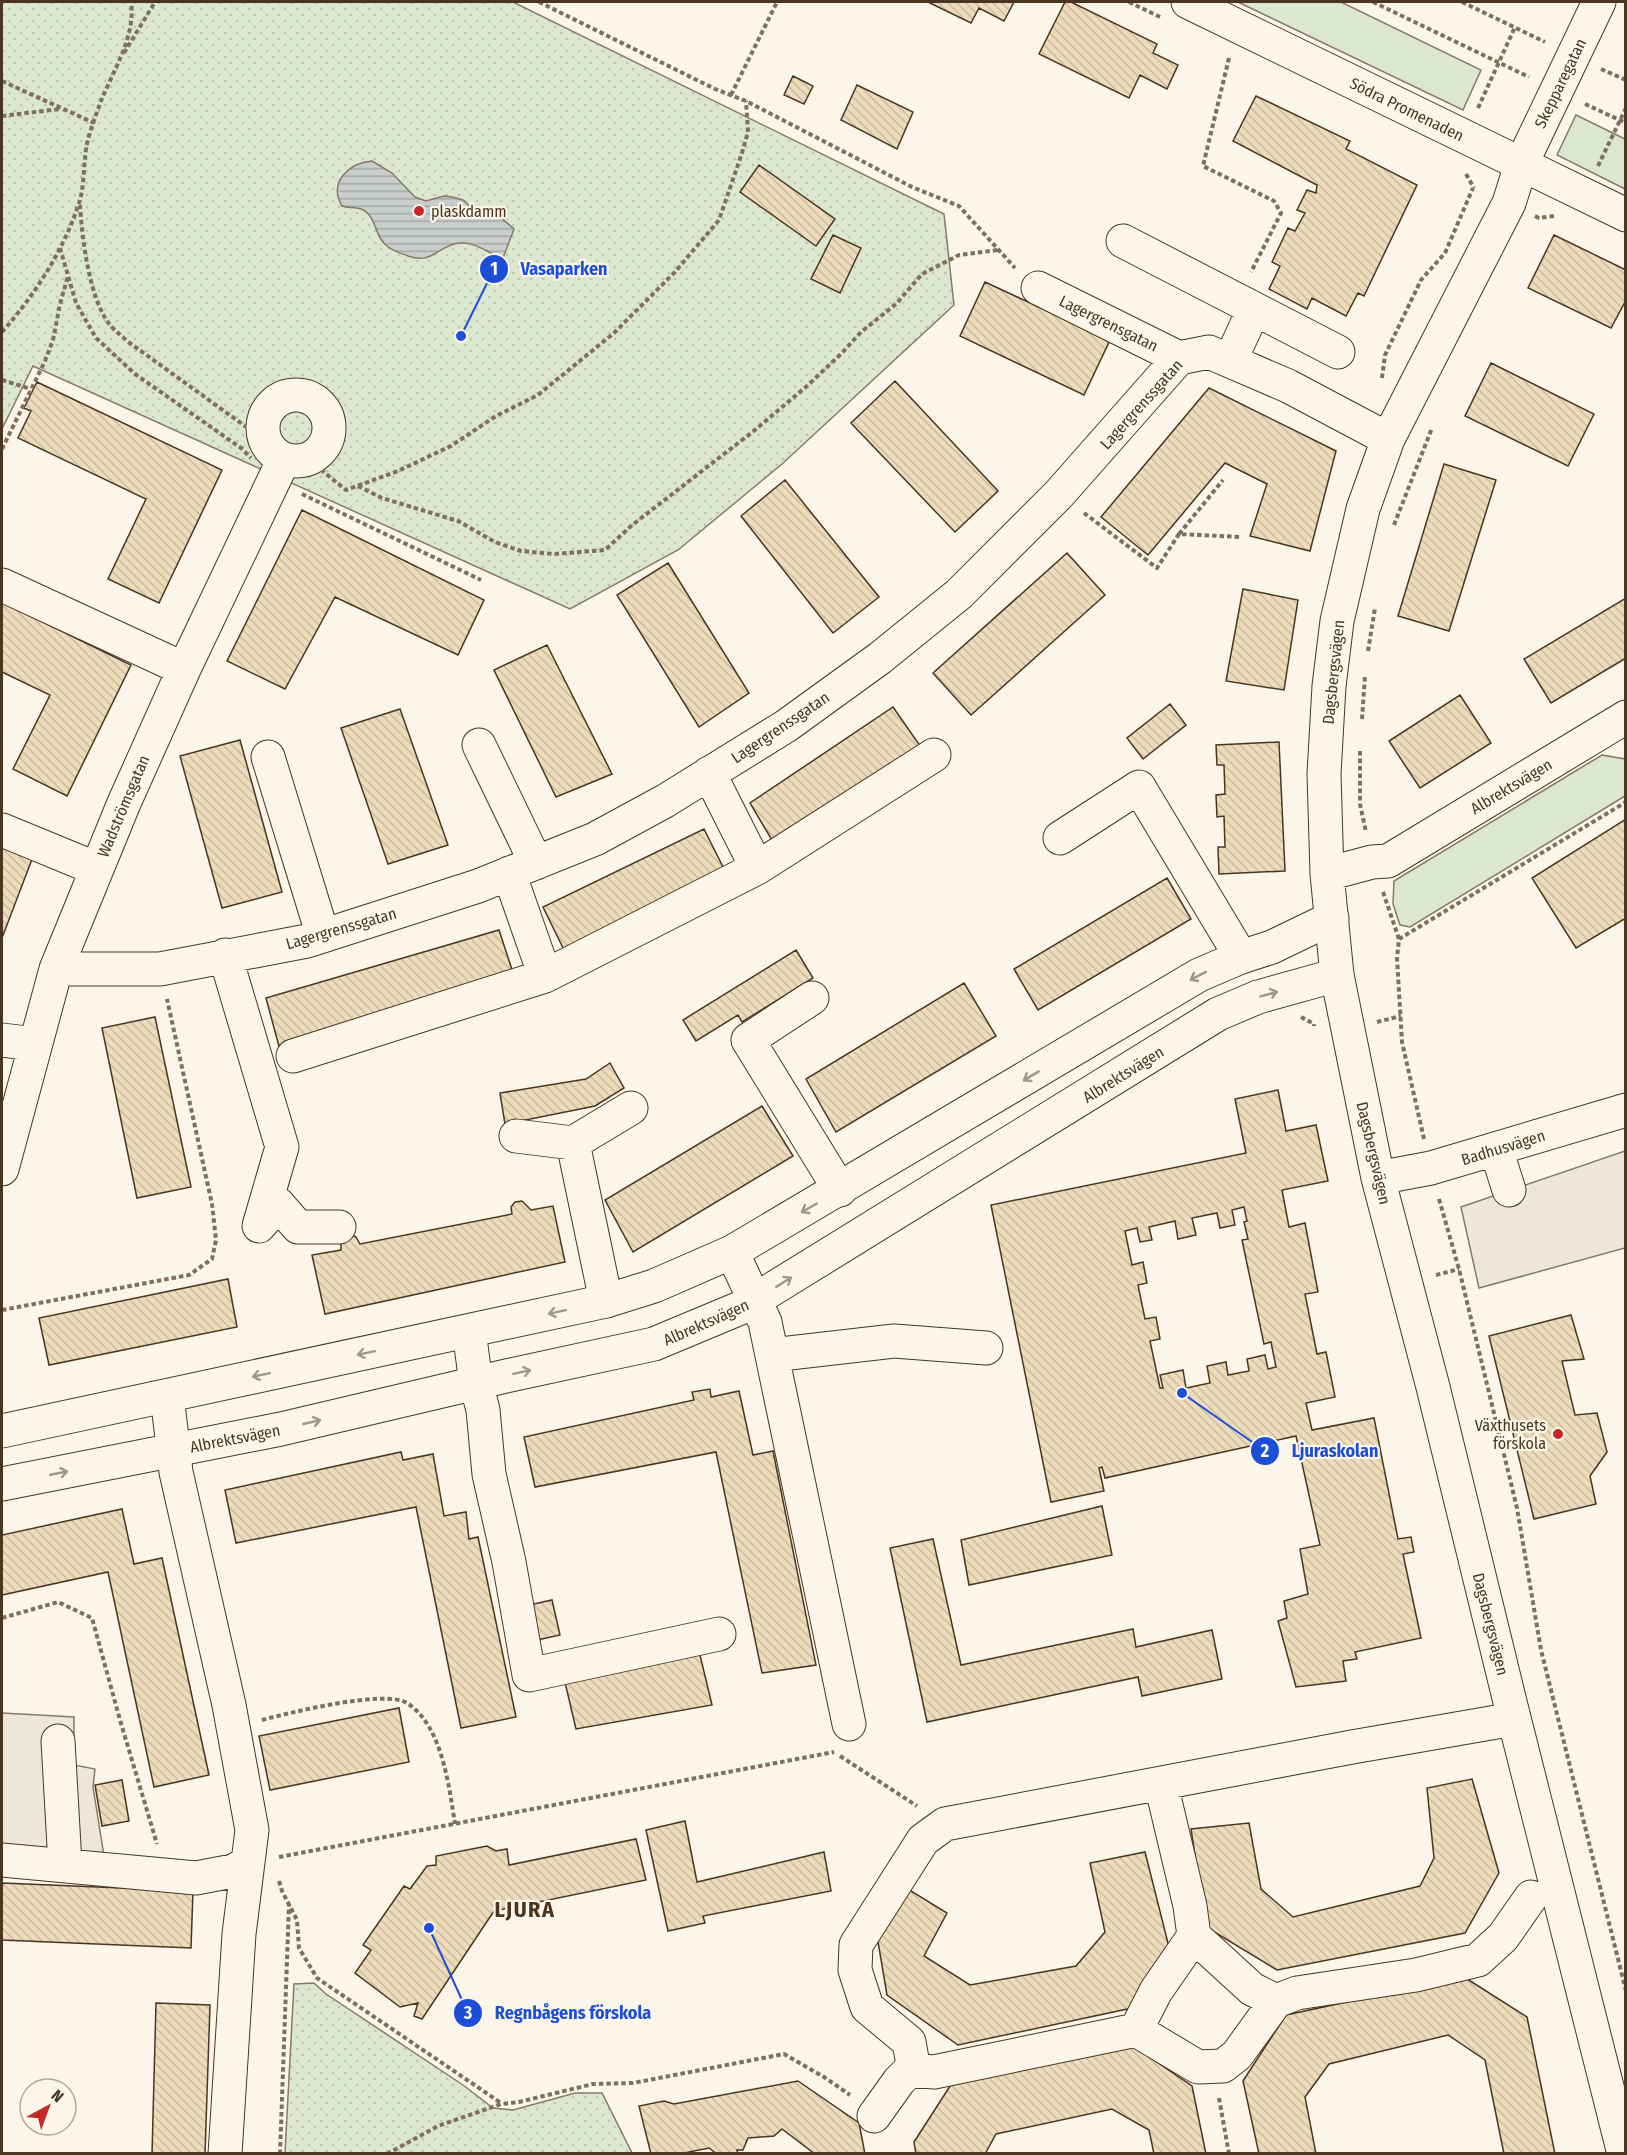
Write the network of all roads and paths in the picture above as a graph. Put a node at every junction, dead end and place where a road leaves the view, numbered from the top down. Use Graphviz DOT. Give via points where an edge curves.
graph roads {
  1 [pos="131,2"];
  2 [pos="155,2"];
  3 [pos="539,2"];
  4 [pos="777,2"];
  5 [pos="1129,2"];
  6 [pos="1373,2"];
  7 [pos="1599,2"];
  8 [pos="1179,11"];
  9 [pos="1515,27"];
  10 [pos="1231,51"];
  11 [pos="122,57"];
  12 [pos="1499,62"];
  13 [pos="2,81"];
  14 [pos="1557,90"];
  15 [pos="731,95"];
  16 [pos="746,101"];
  17 [pos="1626,108"];
  18 [pos="62,109"];
  19 [pos="2,116"];
  20 [pos="1620,120"];
  21 [pos="94,123"];
  22 [pos="1626,123"];
  23 [pos="1465,136"];
  24 [pos="1521,165"];
  25 [pos="1473,188"];
  26 [pos="1585,195"];
  27 [pos="80,201"];
  28 [pos="1626,215"];
  29 [pos="1539,218"];
  30 [pos="1533,227"];
  31 [pos="1123,241"];
  32 [pos="60,248"];
  33 [pos="998,250"];
  34 [pos="68,275"];
  35 [pos="1038,288"];
  36 [pos="1245,304"];
  37 [pos="2,332"];
  38 [pos="1338,352"];
  39 [pos="1179,358"];
  40 [pos="1230,361"];
  41 [pos="2,380"];
  42 [pos="31,389"];
  43 [pos="1433,425"];
  44 [pos="1377,433"];
  45 [pos="2,449"];
  46 [pos="281,465"];
  47 [pos="1222,480"];
  48 [pos="358,486"];
  49 [pos="1059,494"];
  50 [pos="1179,534"];
  51 [pos="1390,534"];
  52 [pos="1240,537"];
  53 [pos="481,580"];
  54 [pos="2,585"];
  55 [pos="1376,604"];
  56 [pos="1368,651"];
  57 [pos="184,669"];
  58 [pos="1365,675"];
  59 [pos="1626,717"];
  60 [pos="1361,722"];
  61 [pos="479,746"];
  62 [pos="1360,746"];
  63 [pos="934,755"];
  64 [pos="268,757"];
  65 [pos="709,773"];
  66 [pos="2,830"];
  67 [pos="1060,838"];
  68 [pos="1372,862"];
  69 [pos="523,868"];
  70 [pos="757,868"];
  71 [pos="97,869"];
  72 [pos="1327,874"];
  73 [pos="1332,918"];
  74 [pos="323,936"];
  75 [pos="1399,939"];
  76 [pos="225,955"];
  77 [pos="1241,957"];
  78 [pos="56,969"];
  79 [pos="160,969"];
  80 [pos="1337,975"];
  81 [pos="545,976"];
  82 [pos="812,998"];
  83 [pos="2,1040"];
  84 [pos="35,1044"];
  85 [pos="293,1056"];
  86 [pos="631,1108"];
  87 [pos="1626,1110"];
  88 [pos="516,1136"];
  89 [pos="573,1143"];
  90 [pos="1496,1149"];
  91 [pos="2,1168"];
  92 [pos="1378,1178"];
  93 [pos="840,1190"];
  94 [pos="1509,1190"];
  95 [pos="339,1227"];
  96 [pos="732,1252"];
  97 [pos="756,1300"];
  98 [pos="606,1301"];
  99 [pos="2,1310"];
  100 [pos="469,1331"];
  101 [pos="986,1348"];
  102 [pos="771,1355"];
  103 [pos="476,1383"];
  104 [pos="167,1396"];
  105 [pos="2,1431"];
  106 [pos="172,1451"];
  107 [pos="2,1484"];
  108 [pos="2,1618"];
  109 [pos="719,1634"];
  110 [pos="1541,1650"];
  111 [pos="1514,1719"];
  112 [pos="849,1724"];
  113 [pos="233,1728"];
  114 [pos="58,1741"];
  115 [pos="1161,1784"];
  116 [pos="455,1824"];
  117 [pos="945,1824"];
  118 [pos="2,1860"];
  119 [pos="248,1863"];
  120 [pos="65,1864"];
  121 [pos="167,1875"];
  122 [pos="279,1880"];
  123 [pos="1531,1897"];
  124 [pos="289,1905"];
  125 [pos="1194,1936"];
  126 [pos="1626,1991"];
  127 [pos="1276,2001"];
  128 [pos="1136,2030"];
  129 [pos="1213,2066"];
  130 [pos="914,2070"];
  131 [pos="501,2103"];
  132 [pos="874,2116"];
  133 [pos="225,2154"];
  134 [pos="280,2154"];
  135 [pos="387,2154"];
  136 [pos="1229,2154"];
  137 [pos="1624,2154"];
  1 -- 11 [label="path"];
  2 -- 11 [label="path"];
  3 -- 15 [label="path"];
  4 -- 15 [label="path"];
  5 -- 8 [label="path"];
  6 -- 12 [label="path"];
  7 -- 14 [label="street, Skepparegatan"];
  8 -- 23 [label="street, Södra Promenaden"];
  9 -- 12 [label="path"];
  10 -- 36 [label="path" via="1203,166 1274,201 1281,213"];
  11 -- 21 [label="path"];
  12 -- 14 [label="path"];
  12 -- 23 [label="path"];
  13 -- 18 [label="path"];
  14 -- 20 [label="path"];
  14 -- 24 [label="street, Skepparegatan"];
  15 -- 16 [label="path"];
  16 -- 33 [label="path" via="912,187 959,206"];
  16 -- 48 [label="path" via="748,132 718,220 675,272 614,333 538,395 496,416 451,446"];
  17 -- 20 [label="path"];
  18 -- 19 [label="path"];
  18 -- 21 [label="path"];
  20 -- 22 [label="path"];
  20 -- 26 [label="path"];
  21 -- 27 [label="path" via="87,144"];
  23 -- 24 [label="street, Södra Promenaden"];
  24 -- 26 [label="street, Södra Promenaden"];
  24 -- 44 [label="street, Dagsbergsvägen" via="1509,203"];
  25 -- 44 [label="path" via="1445,253 1421,280 1385,355"];
  26 -- 28 [label="street, Södra Promenaden"];
  27 -- 32 [label="path"];
  27 -- 46 [label="path" via="92,287 109,324"];
  29 -- 30 [label="path"];
  31 -- 36 [label="street"];
  32 -- 34 [label="path"];
  32 -- 37 [label="path"];
  33 -- 35 [label="path"];
  33 -- 48 [label="path" via="959,255 922,274 896,304 789,401 605,550 554,554 521,551 495,542 459,521 382,498"];
  34 -- 42 [label="path" via="53,340"];
  34 -- 46 [label="path" via="76,303 96,338 135,374 254,460"];
  35 -- 39 [label="street, Lagergrensgatan"];
  36 -- 38 [label="street"];
  36 -- 40 [label="street"];
  39 -- 40 [label="street, Lagergrenssgatan" via="1209,352"];
  39 -- 49 [label="street, Lagergrenssgatan"];
  40 -- 44 [label="street, Lagergrenssgatan"];
  41 -- 42 [label="path"];
  42 -- 45 [label="path"];
  43 -- 51 [label="path"];
  44 -- 72 [label="street, Dagsbergsvägen" via="1337,621 1329,686 1324,774"];
  46 -- 48 [label="path" via="346,490"];
  46 -- 53 [label="path" via="299,492"];
  46 -- 57 [label="street, Wadströmsgatan"];
  47 -- 50 [label="path"];
  49 -- 50 [label="path" via="1157,568"];
  49 -- 65 [label="street, Lagergrenssgatan" via="959,594 889,651 786,726"];
  50 -- 52 [label="path"];
  54 -- 57 [label="street"];
  55 -- 56 [label="path"];
  57 -- 71 [label="street, Wadströmsgatan"];
  58 -- 60 [label="path"];
  59 -- 68 [label="street, Albrektsvägen" via="1388,861"];
  61 -- 69 [label="street"];
  62 -- 68 [label="path" via="1360,804"];
  63 -- 70 [label="street"];
  64 -- 74 [label="street"];
  65 -- 69 [label="street, Lagergrenssgatan" via="595,838"];
  65 -- 70 [label="street"];
  66 -- 71 [label="street"];
  67 -- 77 [label="street" via="1139,787"];
  68 -- 72 [label="street, Albrektsvägen"];
  68 -- 75 [label="path"];
  69 -- 74 [label="street, Lagergrenssgatan"];
  69 -- 81 [label="street"];
  70 -- 81 [label="street"];
  71 -- 78 [label="street, Wadströmsgatan"];
  72 -- 73 [label="street, Dagsbergsvägen"];
  73 -- 77 [label="street" via="1272,947"];
  73 -- 80 [label="street, Dagsbergsvägen"];
  74 -- 76 [label="street, Lagergrenssgatan"];
  76 -- 79 [label="street, Lagergrenssgatan"];
  76 -- 95 [label="street" via="282,1147 259,1226 278,1204 298,1227"];
  77 -- 93 [label="street, one-way" via="1199,975"];
  78 -- 79 [label="street, Lagergrenssgatan"];
  78 -- 84 [label="street, Wadströmsgatan"];
  79 -- 99 [label="path" via="212,1204 216,1240 212,1259 189,1275"];
  80 -- 92 [label="street, Dagsbergsvägen"];
  97 -- 80 [label="street, Albrektsvägen, one-way" via="1218,1014 1258,997"];
  81 -- 85 [label="street"];
  82 -- 93 [label="street" via="748,1040"];
  83 -- 84 [label="street"];
  84 -- 91 [label="street, Wadströmsgatan"];
  86 -- 89 [label="street"];
  87 -- 90 [label="street, Badhusvägen"];
  88 -- 89 [label="street"];
  89 -- 98 [label="street"];
  90 -- 92 [label="street, Badhusvägen"];
  90 -- 94 [label="street"];
  92 -- 111 [label="street, Dagsbergsvägen"];
  93 -- 96 [label="street, one-way"];
  96 -- 97 [label="street"];
  96 -- 98 [label="street" via="654,1286"];
  97 -- 102 [label="street"];
  103 -- 97 [label="street, Albrektsvägen, one-way" via="654,1344"];
  98 -- 100 [label="street, one-way"];
  100 -- 103 [label="street"];
  100 -- 104 [label="street, one-way"];
  101 -- 102 [label="street" via="894,1341"];
  102 -- 112 [label="street"];
  106 -- 103 [label="street, Albrektsvägen, one-way"];
  103 -- 109 [label="street" via="483,1410 489,1474 529,1675"];
  104 -- 105 [label="street"];
  104 -- 106 [label="street"];
  107 -- 106 [label="street, Albrektsvägen, one-way"];
  106 -- 113 [label="street"];
  108 -- 121 [label="path" via="58,1602 92,1618"];
  110 -- 126 [label="path"];
  111 -- 115 [label="street"];
  111 -- 137 [label="street, Dagsbergsvägen"];
  113 -- 116 [label="path" via="314,1707 364,1700 405,1702 433,1732"];
  113 -- 119 [label="street" via="252,1830"];
  114 -- 120 [label="street"];
  115 -- 117 [label="street"];
  115 -- 125 [label="street"];
  116 -- 117 [label="path" via="834,1752"];
  116 -- 119 [label="path"];
  117 -- 130 [label="street" via="923,1840 856,1945 855,1970 867,2007 909,2042"];
  118 -- 120 [label="street"];
  119 -- 121 [label="street" via="196,1878"];
  119 -- 133 [label="street" via="239,1934"];
  120 -- 121 [label="street"];
  122 -- 124 [label="path"];
  123 -- 127 [label="street" via="1503,1937 1478,1960 1416,1975 1297,1993"];
  124 -- 131 [label="path" via="297,1920 299,1948 317,1978"];
  124 -- 134 [label="path"];
  125 -- 127 [label="street" via="1252,1989"];
  125 -- 128 [label="street" via="1156,1991"];
  127 -- 129 [label="street" via="1237,2055 1223,2066"];
  128 -- 129 [label="street" via="1198,2067"];
  128 -- 130 [label="street" via="934,2072"];
  129 -- 136 [label="path"];
  130 -- 132 [label="street" via="899,2081"];
  131 -- 132 [label="path" via="593,2084 633,2082 784,2054 834,2083"];
  131 -- 135 [label="path" via="438,2126"];
}
